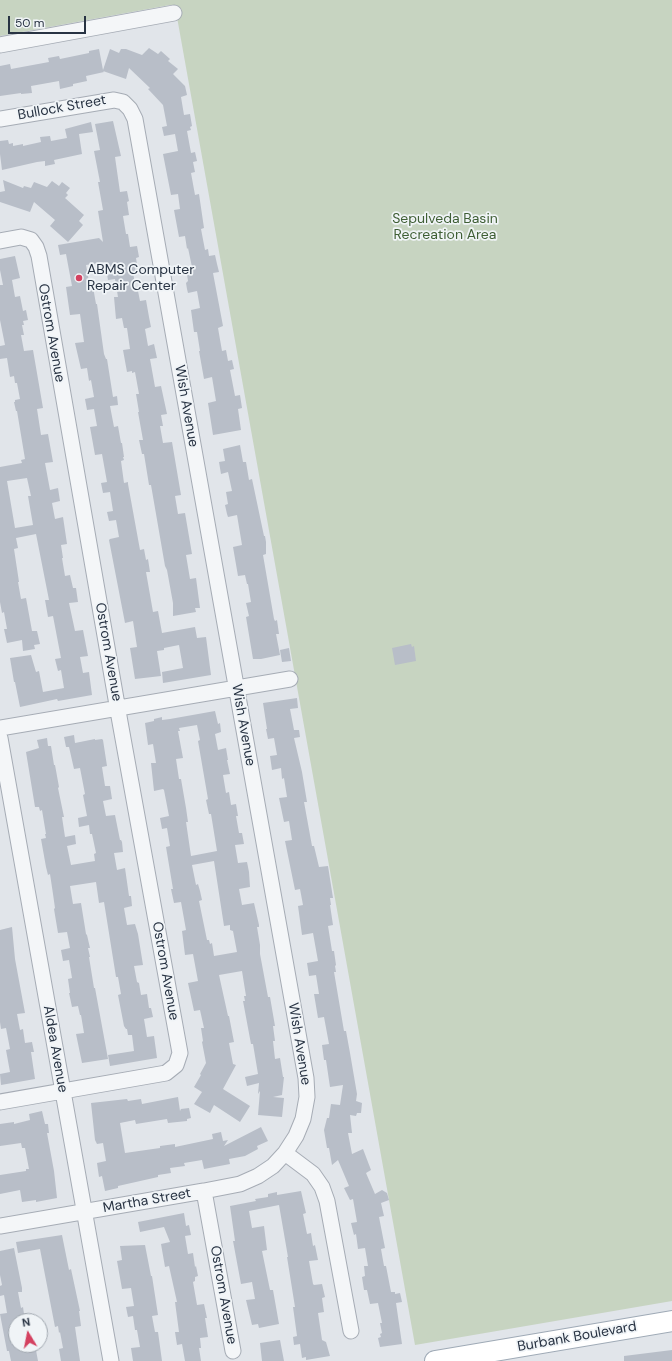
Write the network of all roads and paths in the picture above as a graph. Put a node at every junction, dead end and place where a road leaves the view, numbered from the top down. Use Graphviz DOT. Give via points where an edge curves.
graph roads {
  1 [pos="174,13"];
  2 [pos="0,45"];
  3 [pos="123,102"];
  4 [pos="0,119"];
  5 [pos="0,241"];
  6 [pos="290,679"];
  7 [pos="237,688"];
  8 [pos="118,709"];
  9 [pos="0,728"];
  10 [pos="0,738"];
  11 [pos="63,1091"];
  12 [pos="0,1102"];
  13 [pos="285,1153"];
  14 [pos="204,1191"];
  15 [pos="84,1211"];
  16 [pos="0,1226"];
  17 [pos="672,1320"];
  18 [pos="351,1331"];
  19 [pos="233,1351"];
  20 [pos="111,1361"];
  21 [pos="435,1361"];
  1 -- 2 [label="street"];
  3 -- 4 [label="street, Bullock Street" via="106,100"];
  3 -- 7 [label="street, Wish Avenue" via="135,120"];
  5 -- 8 [label="street, Ostrom Avenue" via="21,237 31,240 39,256"];
  6 -- 7 [label="street"];
  7 -- 8 [label="street"];
  7 -- 13 [label="street, Wish Avenue" via="306,1078 303,1119"];
  8 -- 9 [label="street"];
  8 -- 11 [label="street, Ostrom Avenue" via="180,1053 176,1066 166,1073"];
  10 -- 11 [label="street, Aldea Avenue"];
  11 -- 12 [label="street"];
  11 -- 15 [label="street, Aldea Avenue"];
  13 -- 14 [label="street, Martha Street" via="273,1166 258,1176 240,1184"];
  13 -- 18 [label="street" via="313,1174 322,1187 327,1201"];
  14 -- 15 [label="street, Martha Street"];
  14 -- 19 [label="street, Ostrom Avenue"];
  15 -- 16 [label="street, Martha Street"];
  15 -- 20 [label="street, Aldea Avenue"];
  17 -- 21 [label="main road, Burbank Boulevard"];
}
